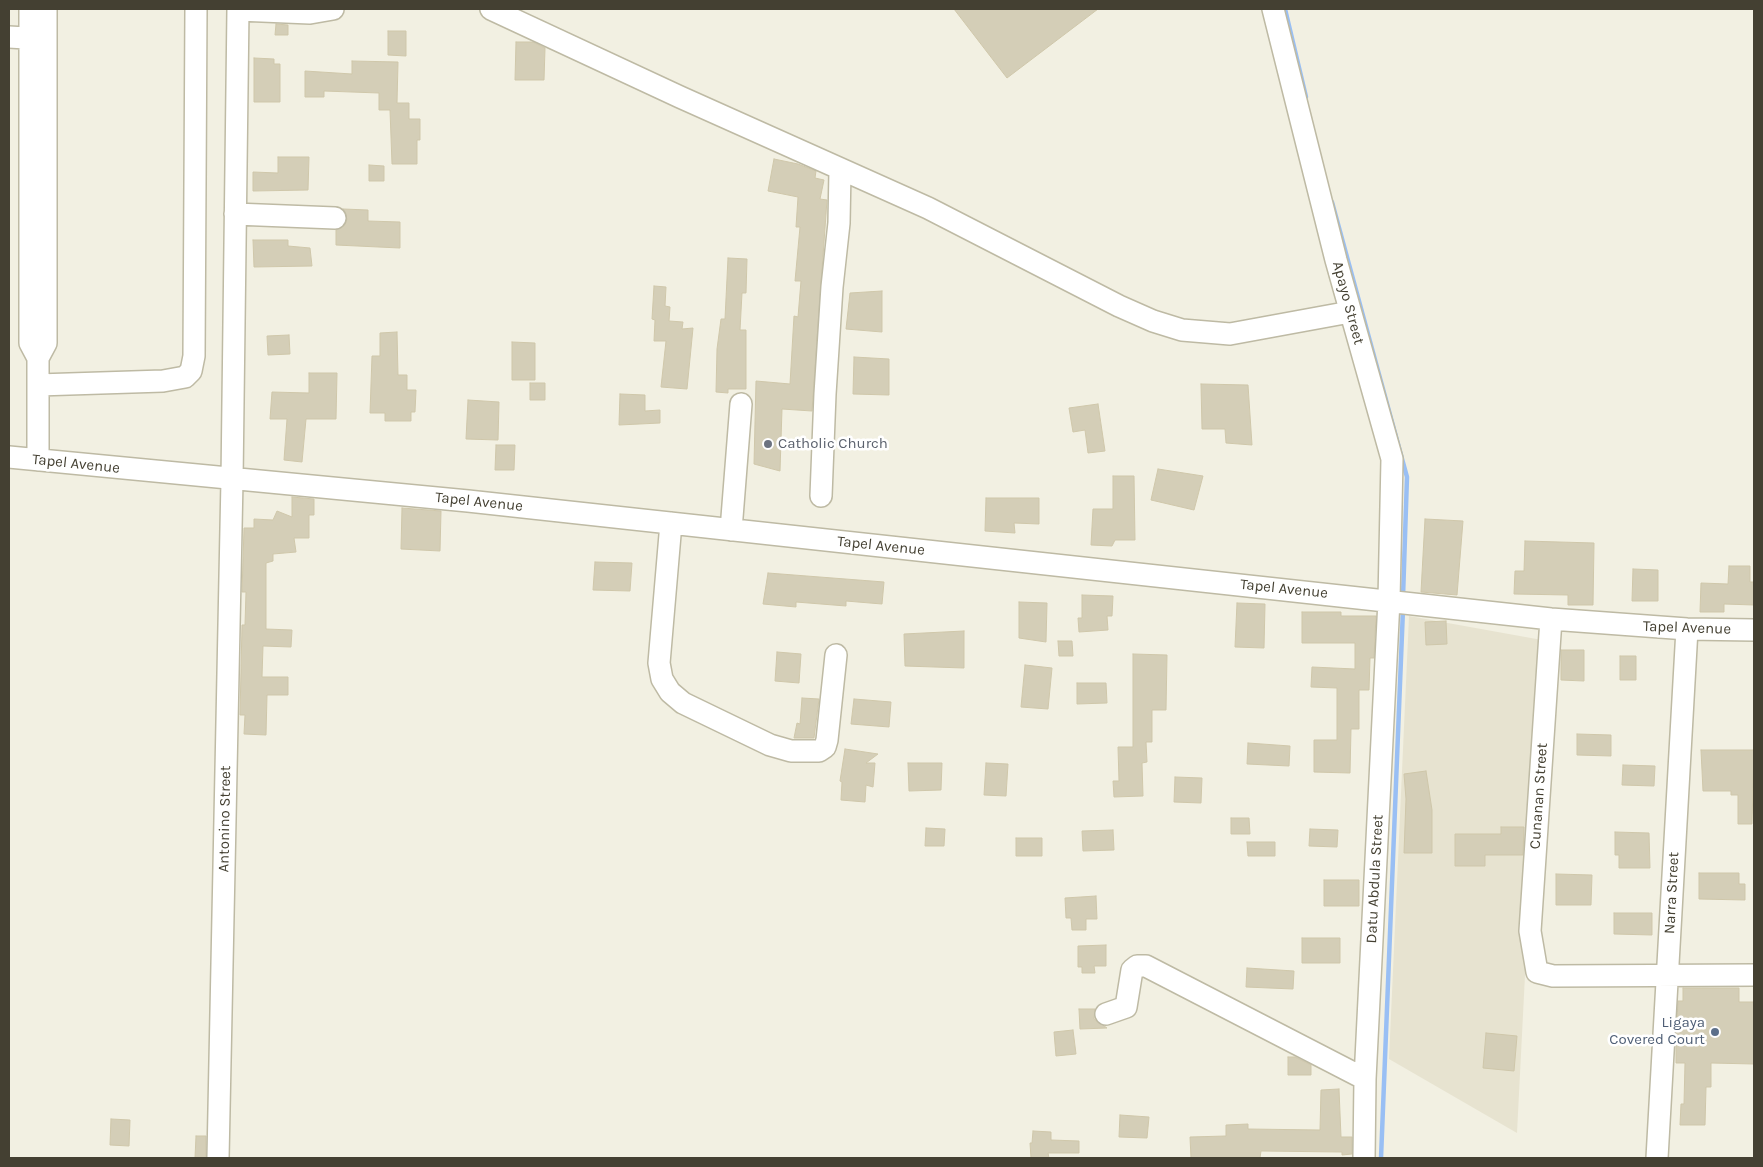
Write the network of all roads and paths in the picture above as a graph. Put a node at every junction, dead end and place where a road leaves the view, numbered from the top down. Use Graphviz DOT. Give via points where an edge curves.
graph roads {
  1 [pos="30,9"];
  2 [pos="46,9"];
  3 [pos="196,9"];
  4 [pos="238,9"];
  5 [pos="333,9"];
  6 [pos="491,9"];
  7 [pos="1272,9"];
  8 [pos="28,38"];
  9 [pos="840,170"];
  10 [pos="235,214"];
  11 [pos="335,218"];
  12 [pos="1350,312"];
  13 [pos="38,385"];
  14 [pos="741,404"];
  15 [pos="9,457"];
  16 [pos="38,460"];
  17 [pos="232,480"];
  18 [pos="821,496"];
  19 [pos="672,524"];
  20 [pos="731,530"];
  21 [pos="1389,600"];
  22 [pos="1551,619"];
  23 [pos="1687,629"];
  24 [pos="1754,630"];
  25 [pos="836,655"];
  26 [pos="1668,975"];
  27 [pos="1754,975"];
  28 [pos="1106,1014"];
  29 [pos="1365,1079"];
  30 [pos="218,1158"];
  31 [pos="1364,1158"];
  32 [pos="1658,1158"];
  1 -- 8 [label="street"];
  2 -- 8 [label="street"];
  3 -- 13 [label="street" via="194,356 191,371 185,377 163,382"];
  4 -- 5 [label="street" via="310,12"];
  4 -- 10 [label="street, Antonino Street"];
  6 -- 9 [label="street"];
  7 -- 12 [label="street, Apayo Street"];
  8 -- 13 [label="street" via="30,343 38,358"];
  9 -- 12 [label="street" via="928,208 1119,306 1182,330 1230,334"];
  9 -- 18 [label="street"];
  10 -- 11 [label="street"];
  10 -- 17 [label="street, Antonino Street"];
  12 -- 21 [label="street, Apayo Street" via="1392,459"];
  13 -- 16 [label="street"];
  14 -- 20 [label="street"];
  15 -- 16 [label="street, Tapel Avenue"];
  16 -- 17 [label="street, Tapel Avenue"];
  17 -- 19 [label="street, Tapel Avenue" via="468,500"];
  17 -- 30 [label="street, Antonino Street"];
  19 -- 20 [label="street, Tapel Avenue"];
  19 -- 25 [label="street" via="659,663 662,679 670,692 683,703 770,745 791,751 819,751 827,740"];
  20 -- 21 [label="street, Tapel Avenue"];
  21 -- 22 [label="street, Tapel Avenue"];
  21 -- 29 [label="street, Datu Abdula Street"];
  22 -- 23 [label="street, Tapel Avenue"];
  22 -- 26 [label="street, Cunanan Street" via="1530,931 1537,972 1553,976"];
  23 -- 24 [label="street, Tapel Avenue"];
  23 -- 26 [label="street, Narra Street"];
  26 -- 27 [label="street"];
  26 -- 32 [label="street, Narra Street"];
  28 -- 29 [label="street" via="1126,1007 1132,970 1146,966"];
  29 -- 31 [label="street, Datu Abdula Street"];
}
